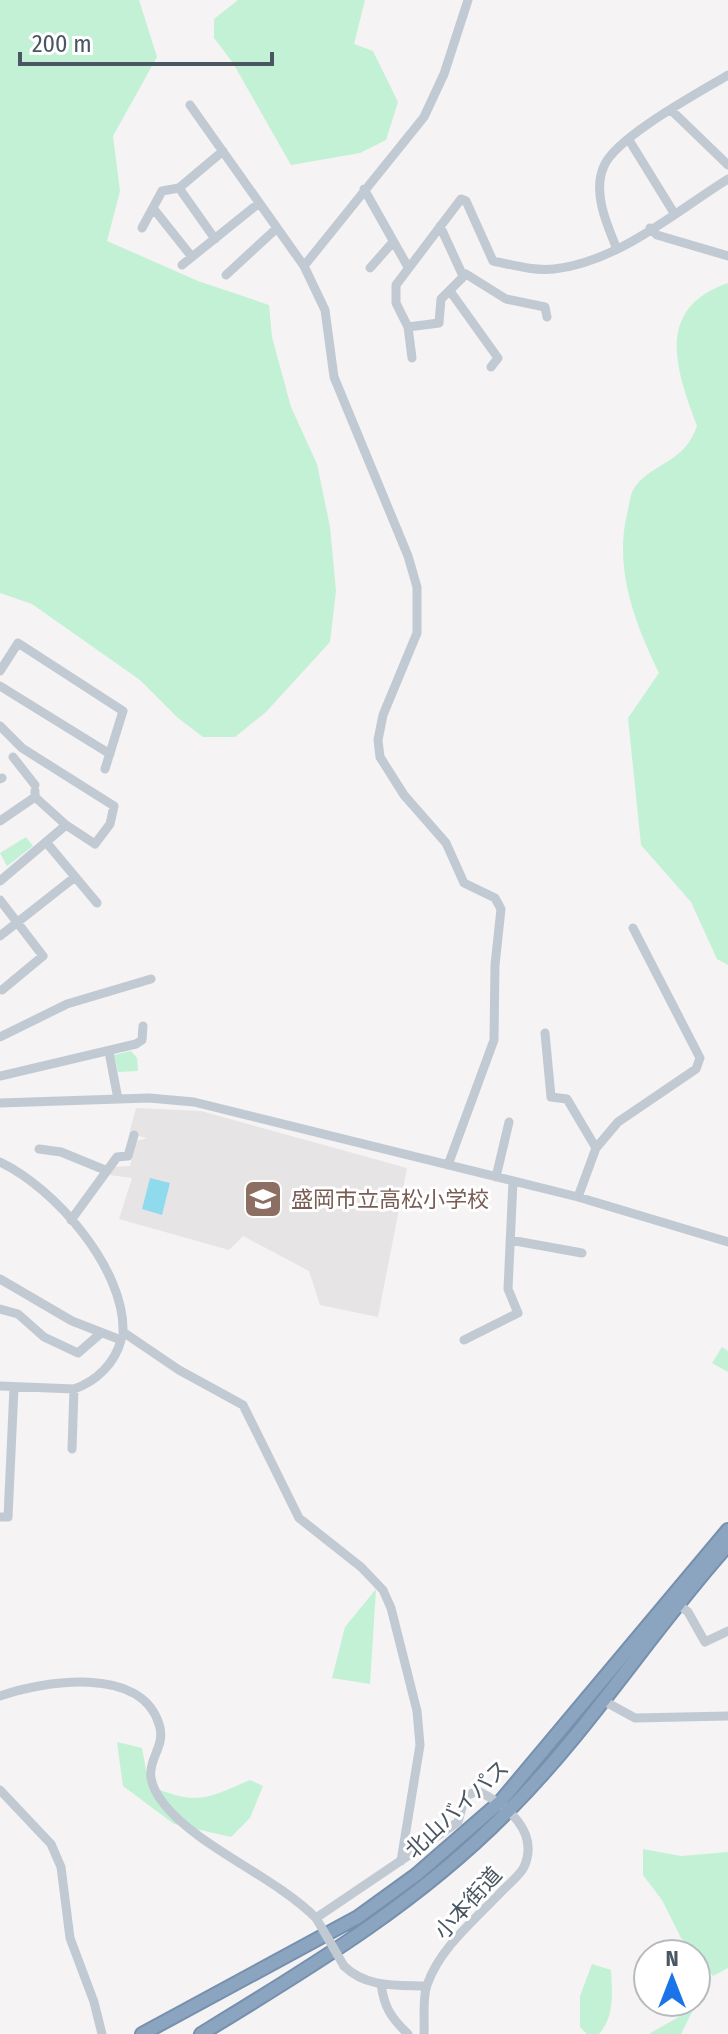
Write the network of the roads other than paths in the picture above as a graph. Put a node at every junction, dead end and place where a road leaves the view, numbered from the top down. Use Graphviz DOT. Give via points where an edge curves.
graph roads {
  1 [pos="468,0"];
  2 [pos="728,75"];
  3 [pos="190,105"];
  4 [pos="671,110"];
  5 [pos="629,140"];
  6 [pos="223,151"];
  7 [pos="728,165"];
  8 [pos="728,179"];
  9 [pos="179,188"];
  10 [pos="364,189"];
  11 [pos="259,203"];
  12 [pos="153,208"];
  13 [pos="674,213"];
  14 [pos="440,226"];
  15 [pos="142,228"];
  16 [pos="277,228"];
  17 [pos="650,228"];
  18 [pos="215,239"];
  19 [pos="393,242"];
  20 [pos="617,249"];
  21 [pos="728,256"];
  22 [pos="192,257"];
  23 [pos="182,265"];
  24 [pos="304,266"];
  25 [pos="408,267"];
  26 [pos="370,268"];
  27 [pos="226,275"];
  28 [pos="463,276"];
  29 [pos="450,291"];
  30 [pos="547,317"];
  31 [pos="408,327"];
  32 [pos="412,358"];
  33 [pos="491,367"];
  34 [pos="0,671"];
  35 [pos="0,686"];
  36 [pos="0,726"];
  37 [pos="110,754"];
  38 [pos="13,757"];
  39 [pos="105,769"];
  40 [pos="35,791"];
  41 [pos="0,821"];
  42 [pos="66,825"];
  43 [pos="46,842"];
  44 [pos="75,877"];
  45 [pos="0,881"];
  46 [pos="0,900"];
  47 [pos="97,903"];
  48 [pos="17,922"];
  49 [pos="633,928"];
  50 [pos="0,936"];
  51 [pos="151,979"];
  52 [pos="2,990"];
  53 [pos="143,1026"];
  54 [pos="545,1033"];
  55 [pos="0,1037"];
  56 [pos="109,1052"];
  57 [pos="0,1076"];
  58 [pos="118,1099"];
  59 [pos="0,1103"];
  60 [pos="509,1122"];
  61 [pos="134,1135"];
  62 [pos="596,1148"];
  63 [pos="39,1149"];
  64 [pos="0,1162"];
  65 [pos="448,1165"];
  66 [pos="105,1170"];
  67 [pos="496,1177"];
  68 [pos="513,1181"];
  69 [pos="578,1197"];
  70 [pos="71,1220"];
  71 [pos="510,1240"];
  72 [pos="728,1242"];
  73 [pos="582,1253"];
  74 [pos="0,1279"];
  75 [pos="0,1309"];
  76 [pos="101,1333"];
  77 [pos="464,1340"];
  78 [pos="0,1386"];
  79 [pos="14,1388"];
  80 [pos="74,1389"];
  81 [pos="72,1449"];
  82 [pos="0,1517"];
  83 [pos="728,1530"];
  84 [pos="728,1545"];
  85 [pos="678,1604"];
  86 [pos="728,1631"];
  87 [pos="0,1696"];
  88 [pos="604,1701"];
  89 [pos="728,1716"];
  90 [pos="0,1790"];
  91 [pos="505,1806"];
  92 [pos="401,1861"];
  93 [pos="316,1918"];
  94 [pos="381,1984"];
  95 [pos="426,1986"];
  96 [pos="102,2034"];
  97 [pos="142,2034"];
  98 [pos="201,2034"];
  99 [pos="408,2034"];
  100 [pos="424,2034"];
  1 -- 10 [label="street" via="424,117"];
  2 -- 4 [label="street"];
  3 -- 6 [label="street"];
  4 -- 5 [label="street"];
  4 -- 7 [label="street"];
  5 -- 13 [label="street"];
  5 -- 20 [label="street" via="608,159 600,182"];
  6 -- 9 [label="street"];
  6 -- 11 [label="street"];
  8 -- 13 [label="street"];
  9 -- 12 [label="street" via="162,191"];
  9 -- 18 [label="street"];
  10 -- 19 [label="street"];
  10 -- 24 [label="street"];
  11 -- 16 [label="street"];
  11 -- 18 [label="street"];
  12 -- 15 [label="street"];
  12 -- 22 [label="street"];
  13 -- 17 [label="street"];
  14 -- 20 [label="street" via="455,202 466,201 493,261 533,269 579,264"];
  14 -- 25 [label="street"];
  14 -- 28 [label="street"];
  16 -- 24 [label="street"];
  16 -- 27 [label="street"];
  17 -- 20 [label="street"];
  17 -- 21 [label="street" via="657,235"];
  18 -- 22 [label="street"];
  19 -- 25 [label="street"];
  19 -- 26 [label="street"];
  22 -- 23 [label="street"];
  24 -- 65 [label="street" via="325,310 334,377 417,587 417,633 383,715 380,757 404,795 446,843 464,883 495,898 501,909 494,1040"];
  25 -- 31 [label="street" via="395,294"];
  28 -- 29 [label="street"];
  28 -- 30 [label="street" via="469,274 506,299 545,307"];
  29 -- 31 [label="street" via="441,299 439,323"];
  29 -- 33 [label="street" via="498,358"];
  31 -- 32 [label="street"];
  34 -- 37 [label="street" via="18,643 123,711"];
  35 -- 37 [label="street"];
  36 -- 42 [label="street" via="22,748 114,806 110,824 95,844"];
  37 -- 39 [label="street"];
  38 -- 40 [label="street"];
  40 -- 41 [label="street"];
  40 -- 42 [label="street"];
  42 -- 43 [label="street"];
  43 -- 44 [label="street"];
  43 -- 45 [label="street"];
  44 -- 47 [label="street"];
  44 -- 48 [label="street"];
  46 -- 48 [label="street"];
  48 -- 50 [label="street"];
  48 -- 52 [label="street" via="43,956"];
  49 -- 62 [label="street" via="700,1058 696,1069 618,1122"];
  51 -- 55 [label="street" via="81,999"];
  53 -- 56 [label="street" via="142,1040"];
  54 -- 62 [label="street" via="551,1097 567,1099"];
  56 -- 57 [label="street"];
  56 -- 58 [label="street"];
  58 -- 59 [label="street"];
  58 -- 65 [label="street" via="232,1109"];
  60 -- 67 [label="street"];
  61 -- 66 [label="street" via="128,1156 117,1157"];
  62 -- 69 [label="street"];
  63 -- 66 [label="street"];
  64 -- 70 [label="street"];
  65 -- 67 [label="street"];
  66 -- 70 [label="street"];
  67 -- 68 [label="street"];
  68 -- 69 [label="street"];
  68 -- 71 [label="street"];
  69 -- 72 [label="street"];
  70 -- 92 [label="street" via="97,1253 117,1292 123,1332 243,1405 299,1518 383,1590 417,1711 420,1745"];
  71 -- 73 [label="street"];
  71 -- 77 [label="street" via="508,1289 518,1313"];
  74 -- 76 [label="street"];
  75 -- 76 [label="street" via="18,1314 44,1337 78,1353"];
  76 -- 80 [label="street" via="121,1340 119,1349 96,1377"];
  78 -- 79 [label="street"];
  79 -- 80 [label="street"];
  79 -- 82 [label="street" via="8,1517"];
  80 -- 81 [label="street"];
  83 -- 91 [label="highway, 北山バイパス"];
  84 -- 85 [label="highway, 北山バイパス"];
  85 -- 86 [label="street" via="705,1642"];
  85 -- 88 [label="highway, 北山バイパス"];
  87 -- 93 [label="street" via="24,1687 62,1684 126,1687 159,1723 160,1739 149,1765 163,1804 296,1898"];
  88 -- 89 [label="street" via="635,1718"];
  88 -- 91 [label="highway, 北山バイパス" via="579,1735"];
  90 -- 96 [label="street" via="51,1844 61,1867 70,1938"];
  91 -- 92 [label="street" via="478,1791 465,1796 458,1822"];
  91 -- 95 [label="street, 小本街道" via="522,1827 528,1848 523,1868 452,1943"];
  91 -- 97 [label="highway, 北山バイパス" via="358,1917"];
  91 -- 98 [label="highway, 北山バイパス" via="424,1887 367,1930"];
  92 -- 93 [label="street"];
  93 -- 94 [label="street, bridge" via="344,1966 355,1977"];
  94 -- 95 [label="street"];
  94 -- 99 [label="street" via="392,2020"];
  95 -- 100 [label="street, 小本街道"];
}
